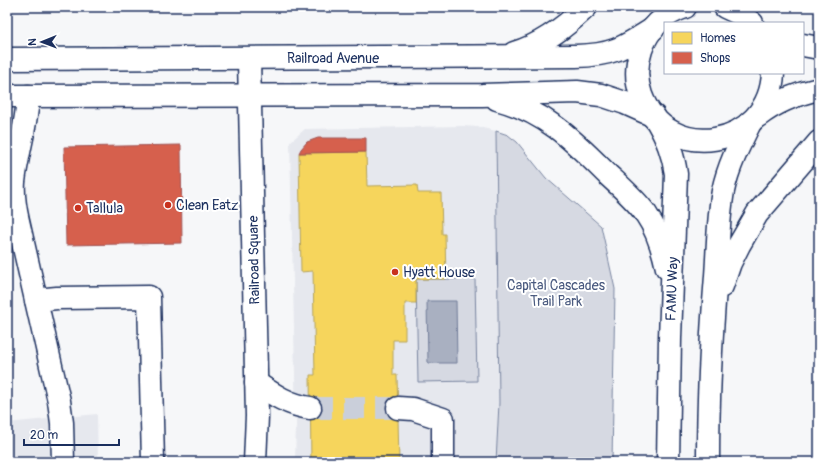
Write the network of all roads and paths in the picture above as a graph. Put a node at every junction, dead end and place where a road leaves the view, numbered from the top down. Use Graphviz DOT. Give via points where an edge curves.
graph roads {
  1 [pos="586,7"];
  2 [pos="685,7"];
  3 [pos="725,7"];
  4 [pos="747,16"];
  5 [pos="659,20"];
  6 [pos="804,44"];
  7 [pos="819,48"];
  8 [pos="499,57"];
  9 [pos="249,58"];
  10 [pos="7,59"];
  11 [pos="772,74"];
  12 [pos="819,89"];
  13 [pos="482,94"];
  14 [pos="250,95"];
  15 [pos="17,96"];
  16 [pos="656,118"];
  17 [pos="753,120"];
  18 [pos="819,142"];
  19 [pos="672,298"];
  20 [pos="36,300"];
  21 [pos="712,324"];
  22 [pos="256,383"];
  23 [pos="310,408"];
  24 [pos="398,408"];
  25 [pos="63,462"];
  26 [pos="153,462"];
  27 [pos="255,462"];
  28 [pos="443,462"];
  29 [pos="668,462"];
  30 [pos="708,462"];
  1 -- 8 [label="street" via="563,28 528,49"];
  2 -- 5 [label="street, FAMU Way"];
  3 -- 4 [label="street"];
  5 -- 8 [label="street, Railroad Avenue" via="622,48 600,55"];
  5 -- 16 [label="street, FAMU Way" via="643,45 637,73 643,100"];
  6 -- 7 [label="street"];
  8 -- 9 [label="street, Railroad Avenue"];
  9 -- 10 [label="street, Railroad Avenue"];
  9 -- 14 [label="street, Railroad Square"];
  11 -- 17 [label="street, FAMU Way" via="767,99"];
  12 -- 17 [label="street" via="785,99"];
  13 -- 14 [label="street"];
  13 -- 16 [label="street" via="577,92 601,95 625,102"];
  13 -- 19 [label="street" via="523,108 559,128 636,202 646,215 660,243"];
  14 -- 15 [label="street"];
  14 -- 22 [label="street, Railroad Square"];
  15 -- 20 [label="street" via="26,115 14,190 18,222"];
  16 -- 17 [label="street, FAMU Way" via="679,135 704,140 723,138 742,129"];
  16 -- 19 [label="street, FAMU Way" via="670,145 676,174"];
  17 -- 21 [label="street, FAMU Way" via="733,158 723,190"];
  18 -- 21 [label="street" via="757,214 748,229 730,263"];
  19 -- 29 [label="street, FAMU Way"];
  20 -- 25 [label="street" via="60,406"];
  20 -- 26 [label="street" via="149,298"];
  21 -- 30 [label="street, FAMU Way"];
  22 -- 23 [label="street" via="291,404"];
  22 -- 27 [label="street, Railroad Square"];
  24 -- 28 [label="street" via="413,409 442,419"];
}
